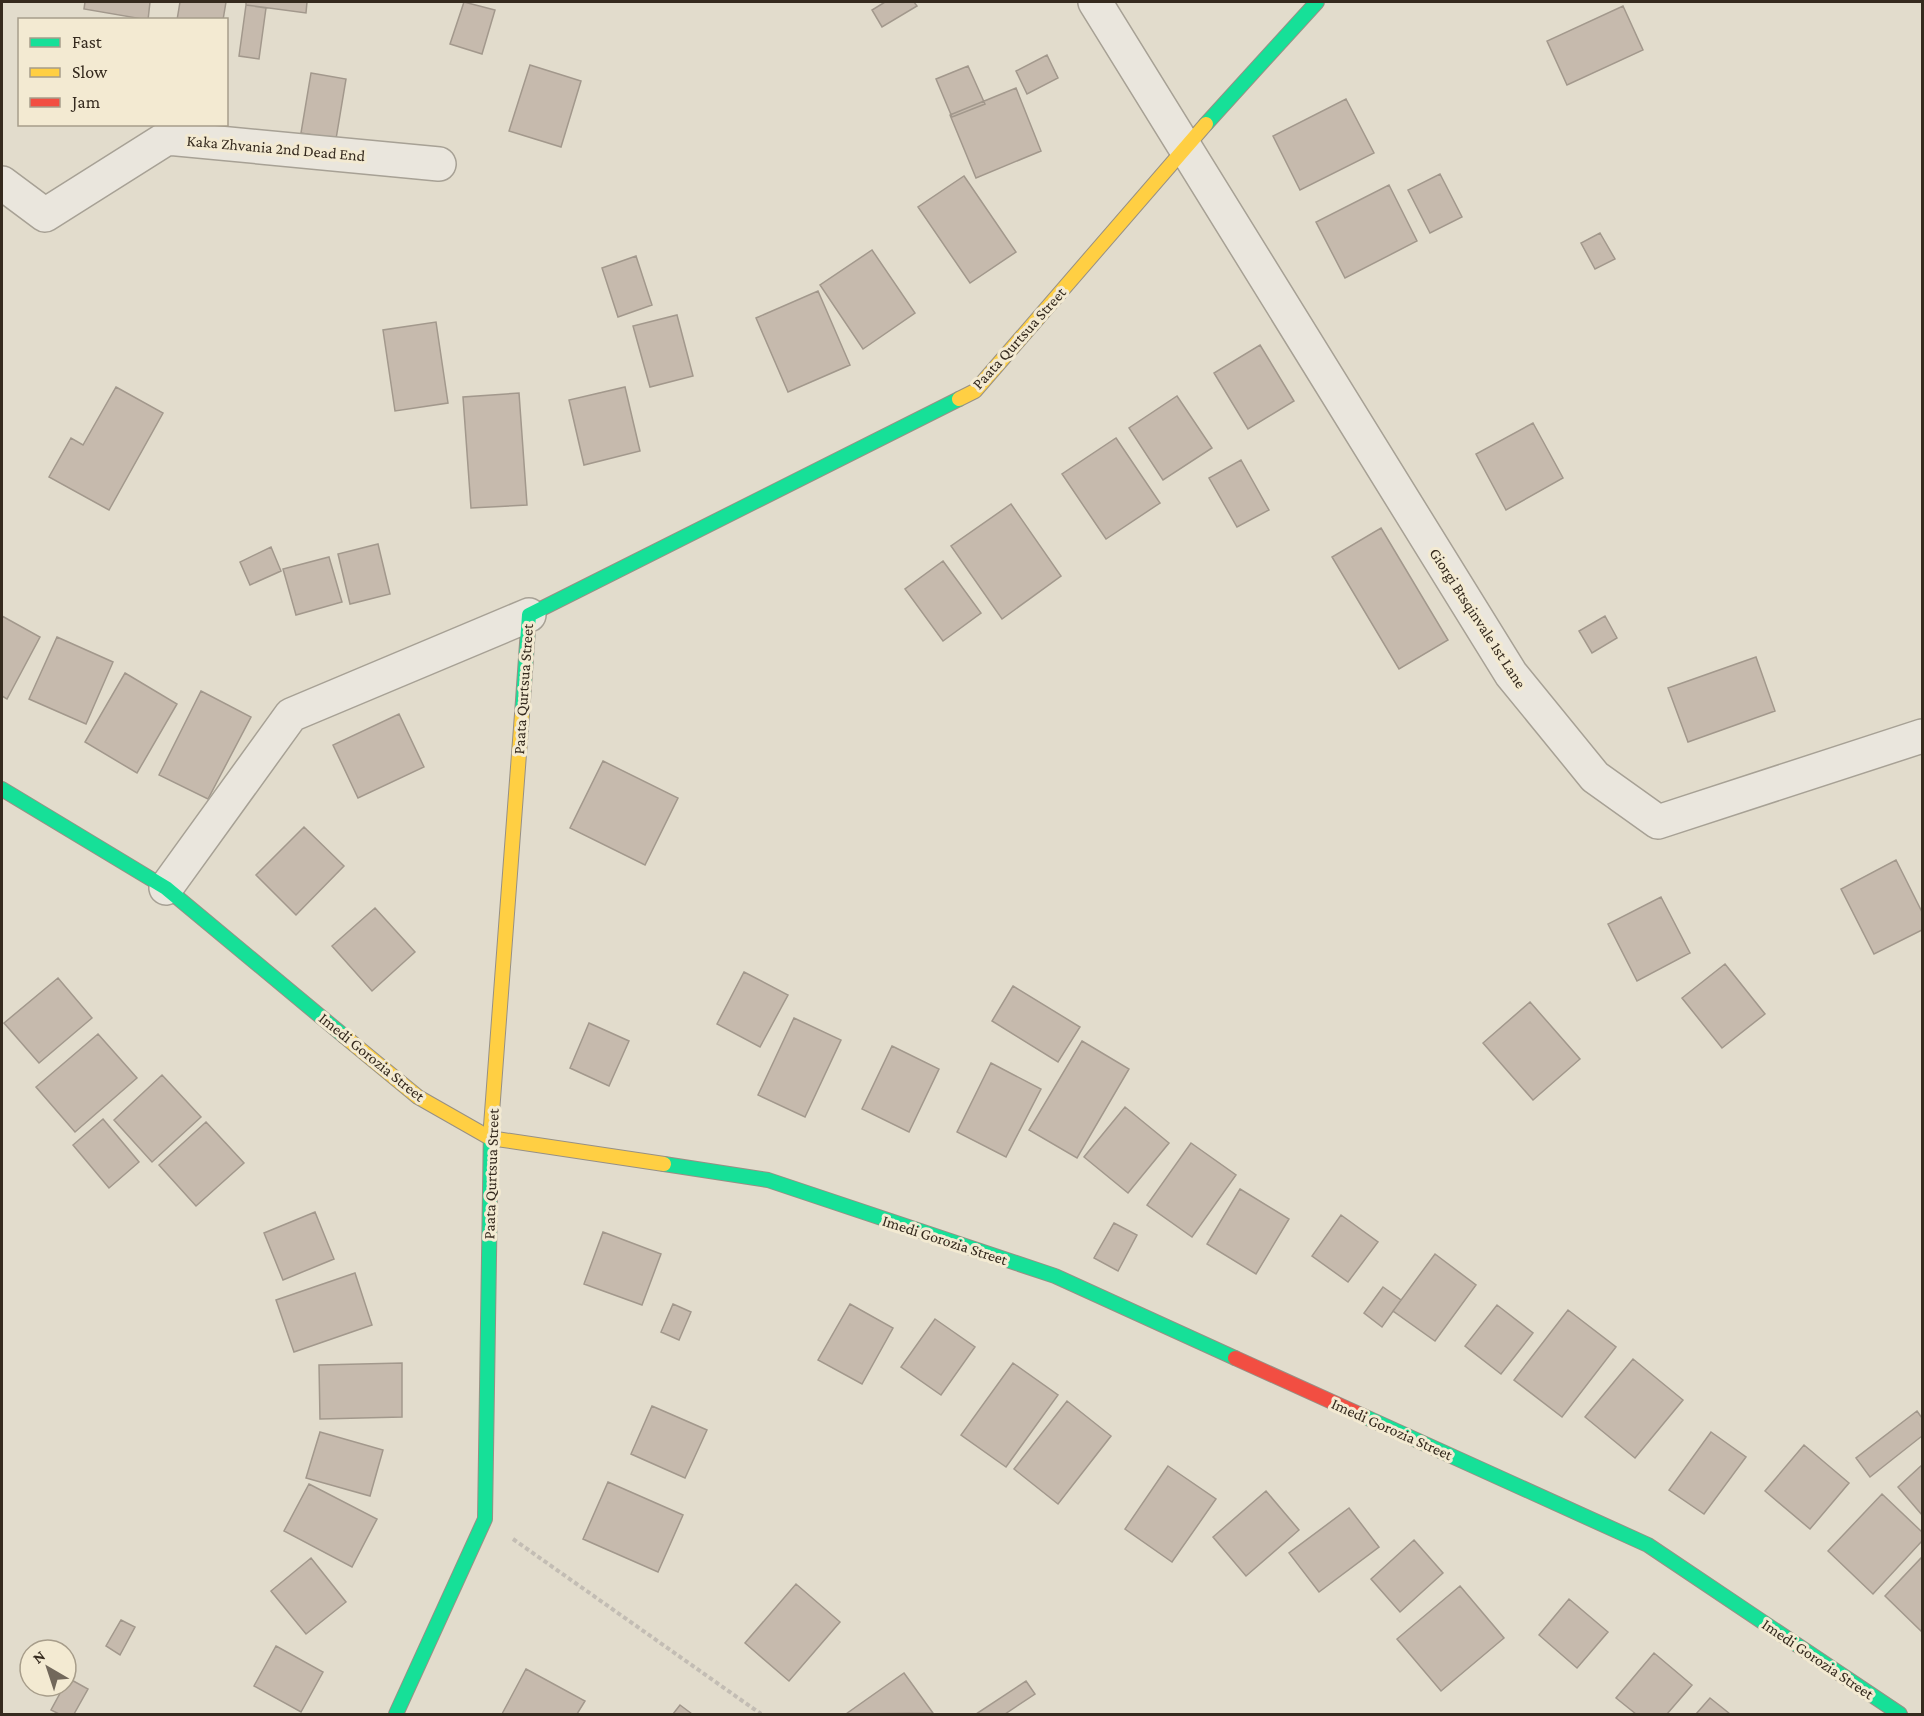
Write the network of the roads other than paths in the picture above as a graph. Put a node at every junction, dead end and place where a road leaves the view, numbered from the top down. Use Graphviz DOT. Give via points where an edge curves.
graph roads {
  1 [pos="1095,2"];
  2 [pos="1317,2"];
  3 [pos="1185,148"];
  4 [pos="439,164"];
  5 [pos="2,183"];
  6 [pos="529,615"];
  7 [pos="1923,736"];
  8 [pos="2,789"];
  9 [pos="166,888"];
  10 [pos="490,1138"];
  11 [pos="396,1714"];
  12 [pos="1900,1714"];
  1 -- 3 [label="street"];
  2 -- 3 [label="street, Paata Qurtsua Street"];
  3 -- 6 [label="street, Paata Qurtsua Street" via="975,391"];
  3 -- 7 [label="street, Giorgi Btsqinvale 1st Lane" via="1511,674 1595,777 1658,822"];
  4 -- 5 [label="street, Kaka Zhvania 2nd Dead End" via="167,138 45,215"];
  6 -- 9 [label="street, Paata Qurtsua Street" via="291,716"];
  6 -- 10 [label="street, Paata Qurtsua Street"];
  8 -- 9 [label="street, Imedi Gorozia Street"];
  9 -- 10 [label="street, Imedi Gorozia Street" via="418,1097"];
  10 -- 11 [label="street, Paata Qurtsua Street" via="485,1519"];
  10 -- 12 [label="street, Imedi Gorozia Street" via="768,1180 1055,1276 1648,1545"];
}
